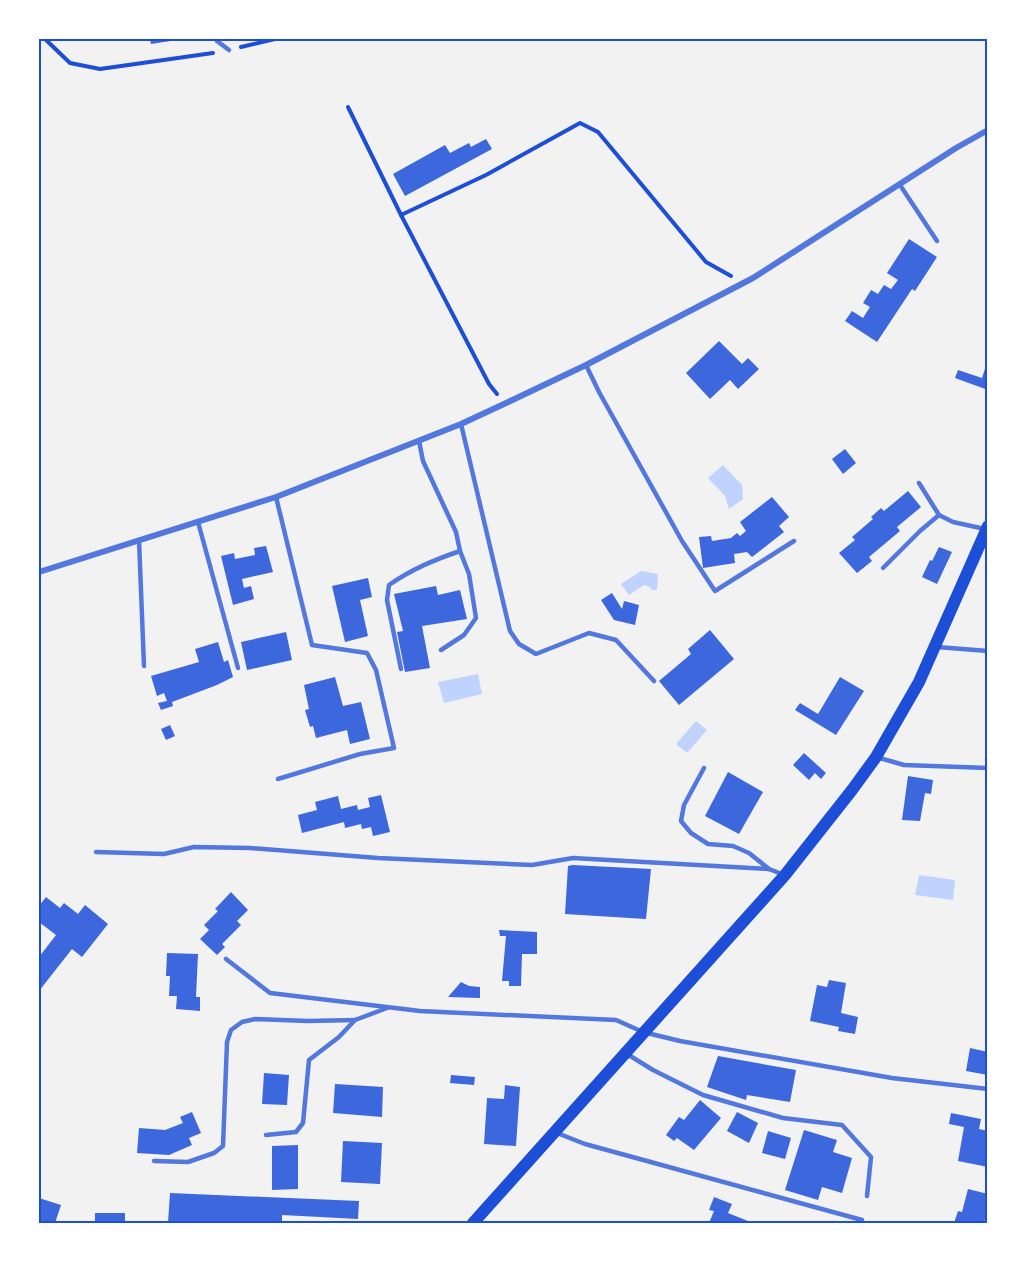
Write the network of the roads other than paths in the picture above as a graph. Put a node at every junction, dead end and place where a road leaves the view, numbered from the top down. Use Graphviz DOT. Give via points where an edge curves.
graph roads {
  1 [pos="216,39"];
  2 [pos="229,50"];
  3 [pos="988,130"];
  4 [pos="900,185"];
  5 [pos="937,241"];
  6 [pos="586,365"];
  7 [pos="460,424"];
  8 [pos="419,441"];
  9 [pos="919,483"];
  10 [pos="276,497"];
  11 [pos="939,515"];
  12 [pos="198,522"];
  13 [pos="988,528"];
  14 [pos="140,540"];
  15 [pos="794,541"];
  16 [pos="460,551"];
  17 [pos="883,568"];
  18 [pos="39,572"];
  19 [pos="934,647"];
  20 [pos="441,650"];
  21 [pos="988,651"];
  22 [pos="144,666"];
  23 [pos="238,668"];
  24 [pos="401,669"];
  25 [pos="654,681"];
  26 [pos="876,758"];
  27 [pos="704,768"];
  28 [pos="988,768"];
  29 [pos="278,779"];
  30 [pos="96,852"];
  31 [pos="770,869"];
  32 [pos="785,875"];
  33 [pos="226,959"];
  34 [pos="389,1007"];
  35 [pos="355,1020"];
  36 [pos="643,1032"];
  37 [pos="624,1053"];
  38 [pos="988,1089"];
  39 [pos="554,1132"];
  40 [pos="266,1135"];
  41 [pos="154,1161"];
  42 [pos="867,1196"];
  43 [pos="862,1220"];
  44 [pos="473,1223"];
  1 -- 2 [label="lane"];
  3 -- 4 [label="street"];
  4 -- 5 [label="lane"];
  4 -- 6 [label="street" via="753,278"];
  6 -- 7 [label="street"];
  6 -- 15 [label="lane" via="682,541 715,591"];
  7 -- 8 [label="street"];
  7 -- 25 [label="lane" via="510,631 519,644 536,654 589,633 616,639"];
  8 -- 10 [label="street"];
  8 -- 16 [label="lane" via="423,461 456,532"];
  9 -- 11 [label="lane"];
  10 -- 12 [label="street"];
  10 -- 29 [label="lane" via="312,645 367,653 376,670 394,748"];
  11 -- 13 [label="lane" via="953,522"];
  11 -- 17 [label="lane"];
  12 -- 14 [label="street"];
  12 -- 23 [label="lane"];
  13 -- 19 [label="main road"];
  14 -- 18 [label="street"];
  14 -- 22 [label="lane"];
  16 -- 20 [label="lane" via="469,574 476,618 464,635"];
  16 -- 24 [label="lane" via="428,562 389,585 387,600"];
  19 -- 21 [label="lane"];
  19 -- 26 [label="main road"];
  26 -- 28 [label="lane" via="904,765"];
  26 -- 32 [label="main road"];
  27 -- 31 [label="lane" via="684,805 681,820 691,833 708,844 733,846"];
  30 -- 31 [label="lane" via="164,854 194,847 250,848 532,866 573,858"];
  31 -- 32 [label="lane"];
  32 -- 36 [label="main road"];
  33 -- 34 [label="lane" via="270,993"];
  34 -- 35 [label="lane"];
  34 -- 36 [label="lane" via="616,1020"];
  35 -- 40 [label="lane" via="309,1060 303,1123 296,1132"];
  35 -- 41 [label="lane" via="242,1022 231,1030 227,1042 223,1146 214,1154 188,1162"];
  36 -- 37 [label="main road"];
  36 -- 38 [label="lane" via="892,1078"];
  37 -- 39 [label="main road"];
  37 -- 42 [label="lane" via="703,1095 783,1118 842,1125 871,1157"];
  39 -- 43 [label="lane" via="585,1144"];
  39 -- 44 [label="main road"];
}
